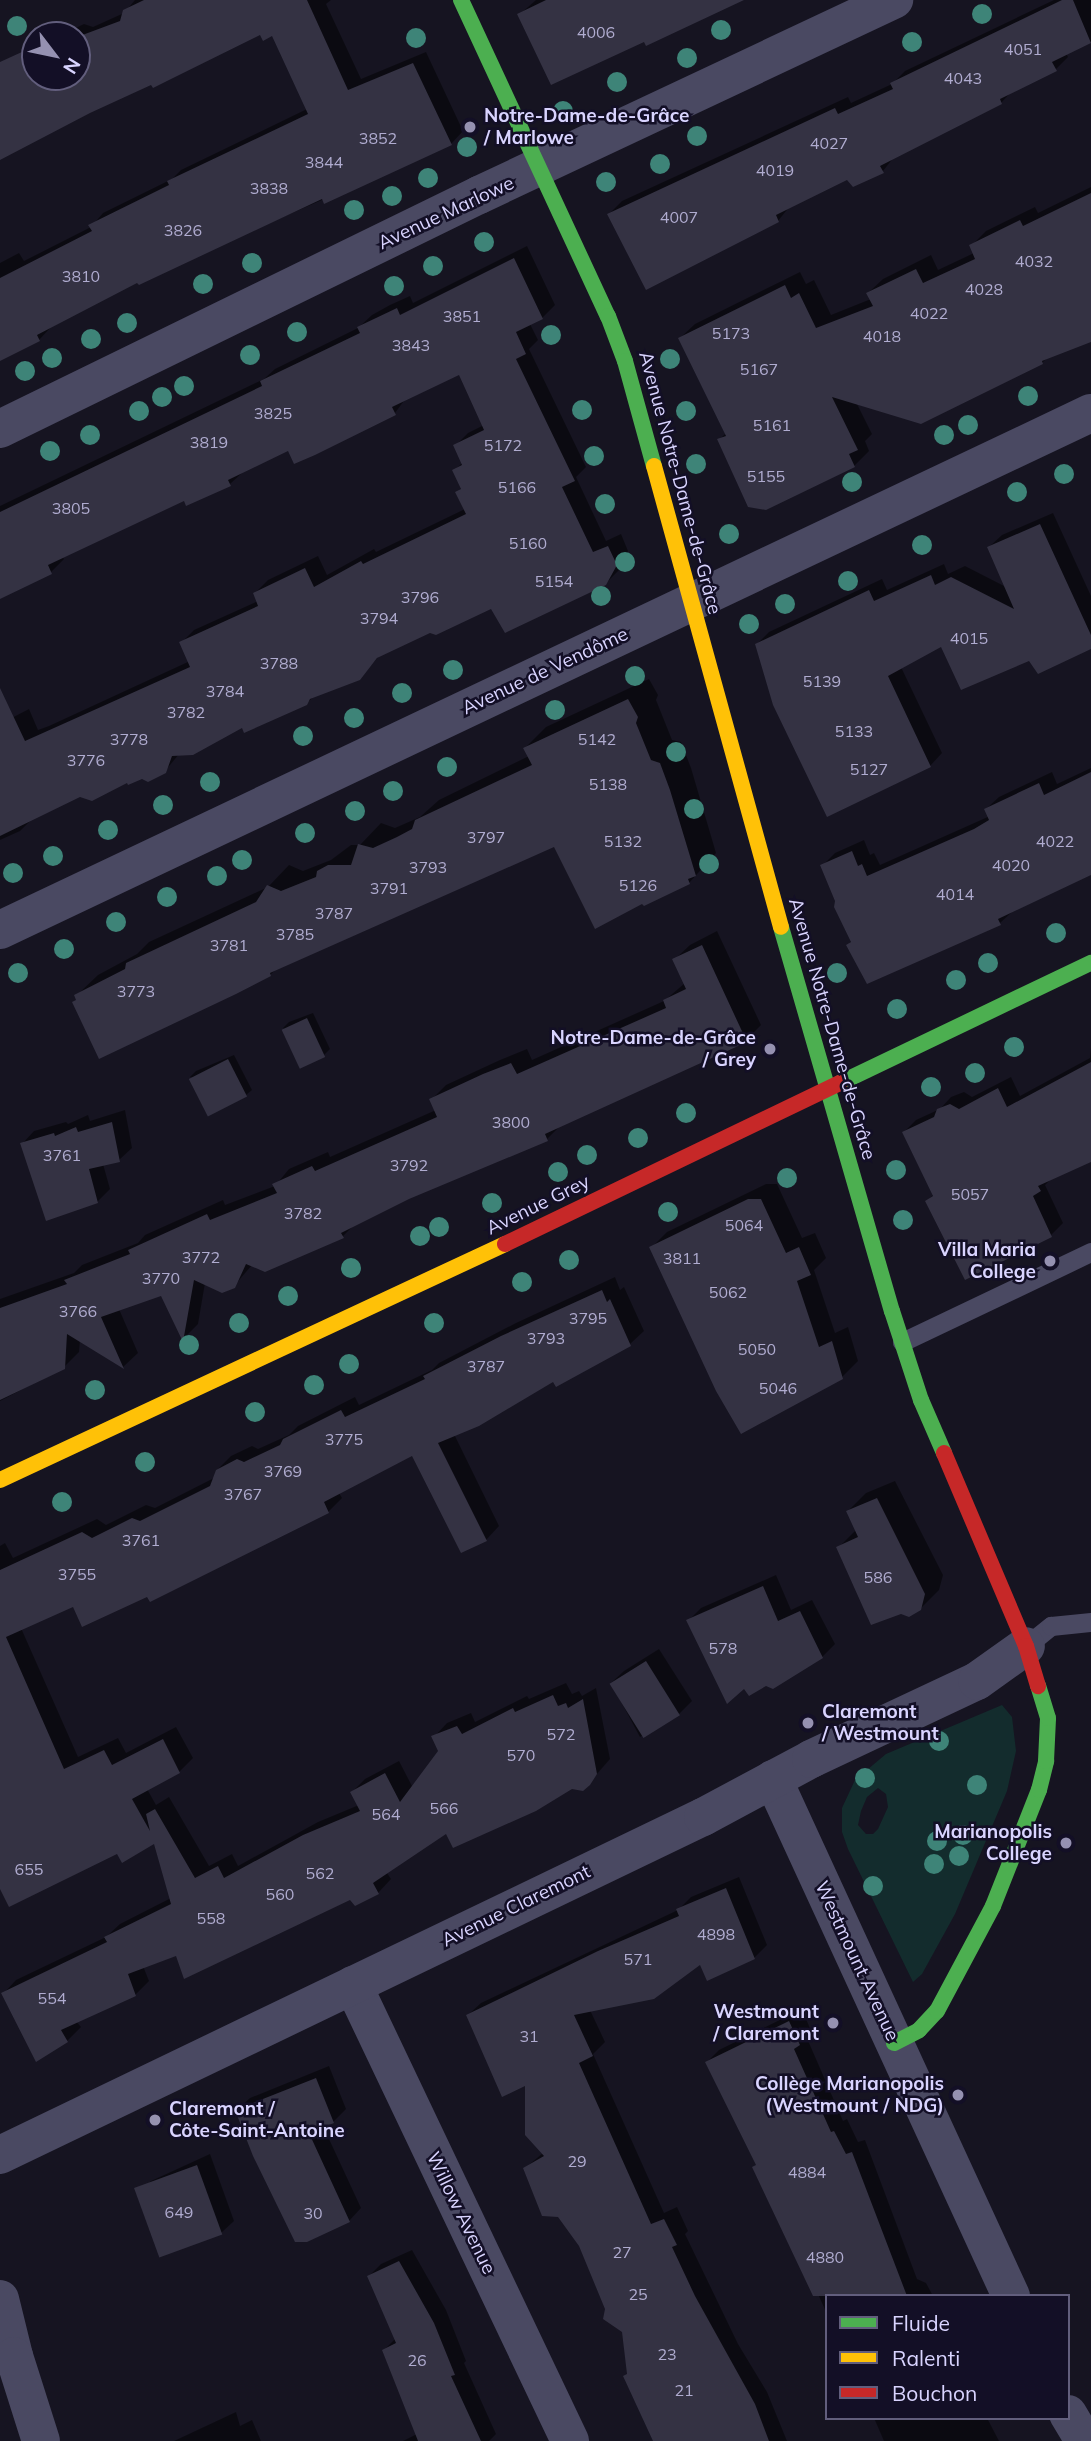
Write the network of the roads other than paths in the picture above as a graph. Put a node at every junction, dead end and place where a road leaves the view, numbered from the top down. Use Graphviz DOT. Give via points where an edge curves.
graph roads {
  1 [pos="461,0"];
  2 [pos="894,0"];
  3 [pos="540,168"];
  4 [pos="1091,413"];
  5 [pos="0,429"];
  6 [pos="691,603"];
  7 [pos="0,930"];
  8 [pos="1091,963"];
  9 [pos="827,1088"];
  10 [pos="1091,1252"];
  11 [pos="902,1342"];
  12 [pos="0,1480"];
  13 [pos="1091,1622"];
  14 [pos="1026,1646"];
  15 [pos="773,1779"];
  16 [pos="353,1985"];
  17 [pos="894,2043"];
  18 [pos="0,2155"];
  19 [pos="1010,2294"];
  20 [pos="0,2299"];
  21 [pos="1070,2417"];
  22 [pos="41,2441"];
  23 [pos="570,2441"];
  24 [pos="1084,2441"];
  1 -- 3 [label="street, Avenue Notre-Dame-de-Grâce"];
  2 -- 3 [label="street, Avenue Marlowe"];
  3 -- 5 [label="street, Avenue Marlowe"];
  3 -- 6 [label="street, Avenue Notre-Dame-de-Grâce" via="625,361"];
  4 -- 6 [label="street, Avenue de Vendôme"];
  6 -- 7 [label="street, Avenue de Vendôme"];
  6 -- 9 [label="street, Avenue Notre-Dame-de-Grâce"];
  8 -- 9 [label="street, Avenue Grey"];
  9 -- 11 [label="street, Avenue Notre-Dame-de-Grâce"];
  9 -- 12 [label="street, Avenue Grey"];
  10 -- 11 [label="lane"];
  11 -- 14 [label="street, Avenue Notre-Dame-de-Grâce" via="921,1400"];
  13 -- 14 [label="lane" via="1051,1626"];
  14 -- 15 [label="street, Avenue Claremont" via="977,1681"];
  14 -- 17 [label="street, Avenue Notre-Dame-de-Grâce" via="1048,1718 1039,1790 993,1906 937,2011 919,2030"];
  15 -- 16 [label="street, Avenue Claremont"];
  15 -- 17 [label="street, Westmount Avenue"];
  16 -- 18 [label="street, Avenue Claremont"];
  16 -- 23 [label="street, Willow Avenue"];
  17 -- 19 [label="street, Westmount Avenue"];
  20 -- 22 [label="street"];
  21 -- 24 [label="street"];
}
